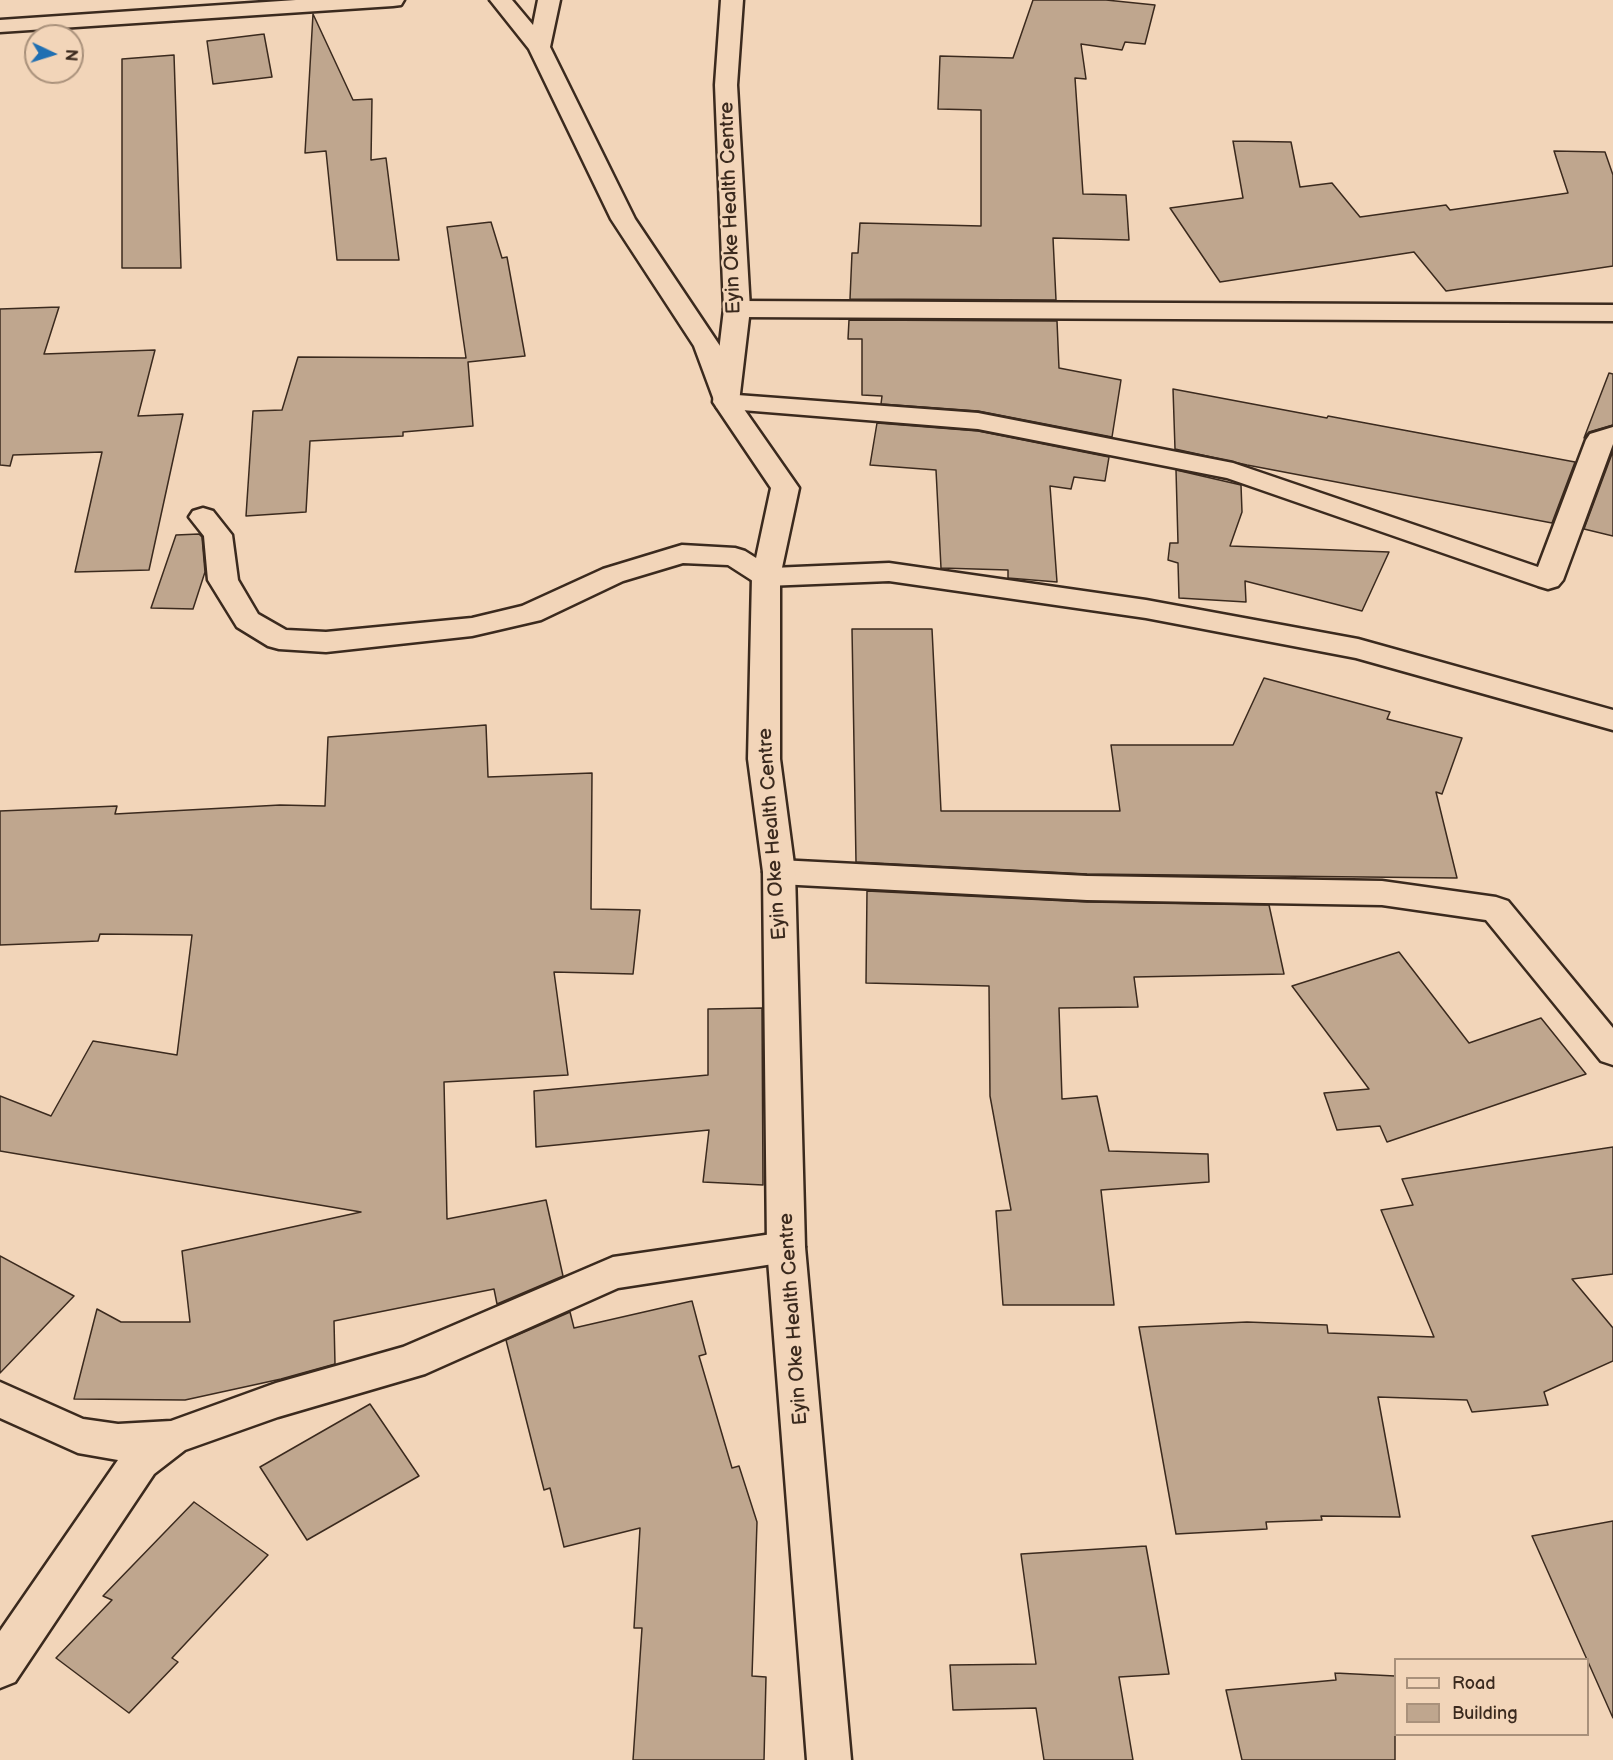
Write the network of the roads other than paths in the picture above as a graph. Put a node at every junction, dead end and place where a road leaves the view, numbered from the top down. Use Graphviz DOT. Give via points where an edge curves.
graph roads {
  1 [pos="393,0"];
  2 [pos="501,0"];
  3 [pos="549,0"];
  4 [pos="732,0"];
  5 [pos="127,9"];
  6 [pos="0,26"];
  7 [pos="539,47"];
  8 [pos="737,309"];
  9 [pos="1613,313"];
  10 [pos="726,402"];
  11 [pos="1613,435"];
  12 [pos="203,517"];
  13 [pos="766,577"];
  14 [pos="1613,720"];
  15 [pos="779,872"];
  16 [pos="1613,1052"];
  17 [pos="786,1247"];
  18 [pos="0,1399"];
  19 [pos="171,1438"];
  20 [pos="0,1668"];
  21 [pos="829,1760"];
  1 -- 5 [label="street"];
  2 -- 7 [label="street"];
  3 -- 7 [label="street"];
  4 -- 8 [label="street, Eyin Oke Health Centre" via="726,85"];
  5 -- 6 [label="street"];
  7 -- 10 [label="street" via="623,219 707,346"];
  8 -- 9 [label="street"];
  8 -- 10 [label="street, Eyin Oke Health Centre"];
  10 -- 11 [label="street" via="978,421 1233,471 1548,579 1600,440"];
  10 -- 13 [label="street, Eyin Oke Health Centre" via="785,488"];
  12 -- 13 [label="street" via="218,535 223,580 247,620 279,639 326,642 472,627 531,613 613,575 682,554 735,557"];
  13 -- 14 [label="street" via="889,572 1146,609 1359,649"];
  13 -- 15 [label="street, Eyin Oke Health Centre" via="764,759"];
  15 -- 16 [label="street" via="1088,888 1382,893 1496,909"];
  15 -- 17 [label="street, Eyin Oke Health Centre"];
  17 -- 19 [label="street" via="613,1273 411,1362 276,1400"];
  17 -- 21 [label="street, Eyin Oke Health Centre"];
  18 -- 19 [label="street" via="78,1436 118,1442"];
  19 -- 20 [label="street" via="140,1461"];
}
